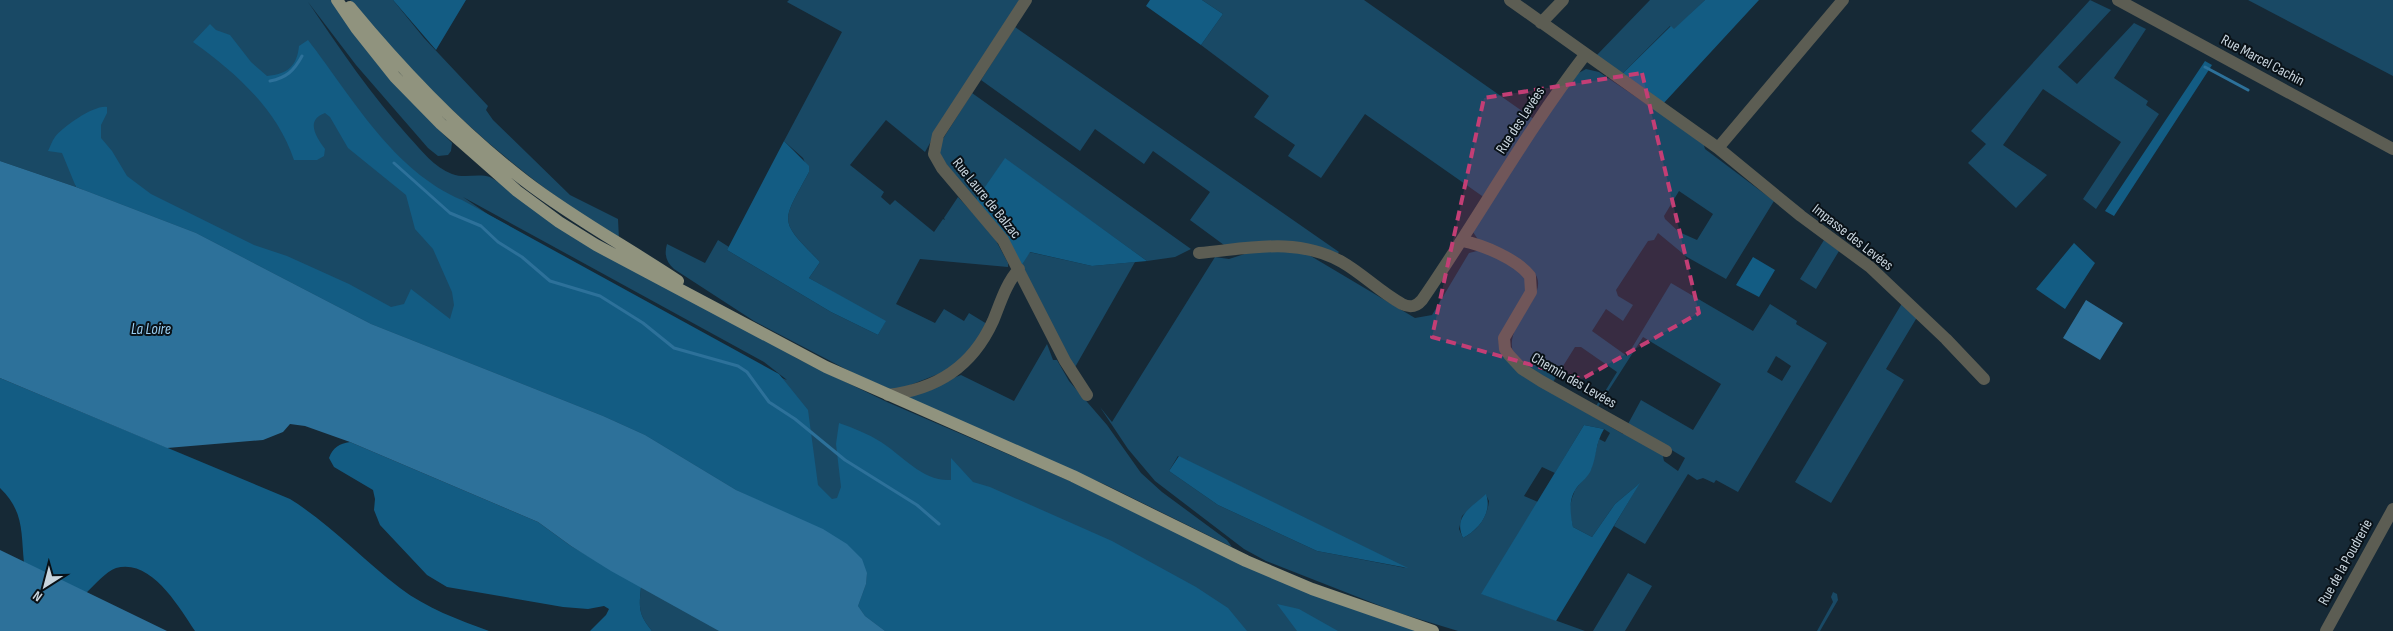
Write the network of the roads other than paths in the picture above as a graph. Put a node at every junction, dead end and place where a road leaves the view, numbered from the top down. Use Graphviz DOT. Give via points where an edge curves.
graph roads {
  1 [pos="337,0"];
  2 [pos="344,0"];
  3 [pos="1026,0"];
  4 [pos="1510,0"];
  5 [pos="1563,0"];
  6 [pos="1843,0"];
  7 [pos="2118,0"];
  8 [pos="1541,23"];
  9 [pos="1585,55"];
  10 [pos="1718,148"];
  11 [pos="2393,149"];
  12 [pos="1463,241"];
  13 [pos="1199,253"];
  14 [pos="1019,269"];
  15 [pos="726,312"];
  16 [pos="1984,380"];
  17 [pos="1088,395"];
  18 [pos="888,396"];
  19 [pos="1666,451"];
  20 [pos="2393,509"];
  21 [pos="1433,631"];
  22 [pos="2326,631"];
  1 -- 15 [label="main road" via="395,77 441,124 517,191 596,245"];
  2 -- 15 [label="main road" via="402,68 449,115 524,180"];
  3 -- 14 [label="street, Rue Laure de Balzac" via="938,135 934,147 942,168 1000,235"];
  4 -- 8 [label="street"];
  5 -- 8 [label="street"];
  6 -- 10 [label="street"];
  7 -- 11 [label="street, Rue Marcel Cachin"];
  8 -- 9 [label="street"];
  9 -- 10 [label="street"];
  9 -- 12 [label="street, Rue des Levées" via="1542,114"];
  10 -- 16 [label="street, Impasse des Levées" via="1870,267"];
  12 -- 13 [label="street, Rue des Levées" via="1422,300 1412,306 1395,300 1342,262 1310,249 1274,245"];
  12 -- 19 [label="street, Chemin des Levées" via="1493,251 1530,276 1531,292 1504,338 1505,349 1515,362 1541,381"];
  14 -- 17 [label="street, Rue Laure de Balzac" via="1065,362"];
  14 -- 18 [label="street" via="983,338 956,372 911,391"];
  15 -- 18 [label="main road" via="826,367"];
  18 -- 21 [label="main road" via="1073,476 1263,568 1361,607"];
  20 -- 22 [label="street, Rue de la Poudrerie"];
}
